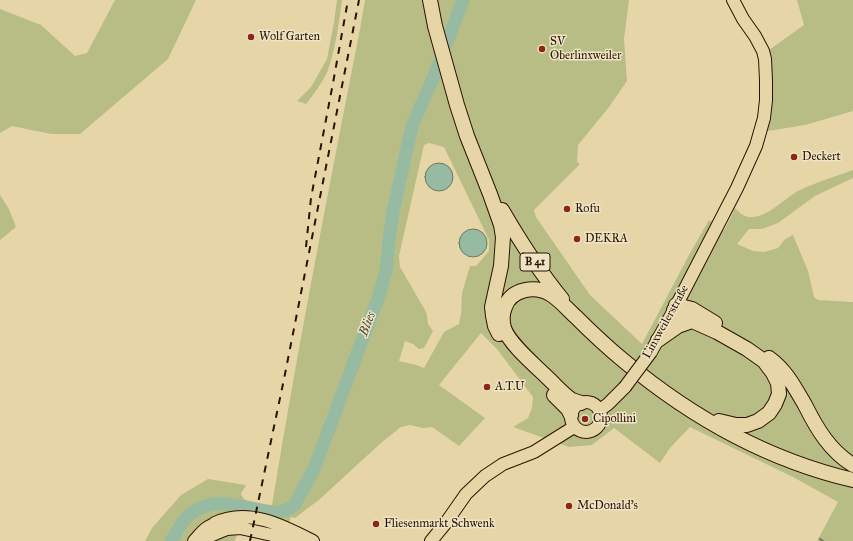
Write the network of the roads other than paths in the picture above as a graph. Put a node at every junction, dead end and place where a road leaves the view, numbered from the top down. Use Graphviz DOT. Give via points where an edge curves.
graph roads {
  1 [pos="430,0"];
  2 [pos="733,0"];
  3 [pos="479,165"];
  4 [pos="675,307"];
  5 [pos="692,321"];
  6 [pos="658,340"];
  7 [pos="608,347"];
  8 [pos="667,394"];
  9 [pos="581,403"];
  10 [pos="600,410"];
  11 [pos="572,421"];
  12 [pos="853,465"];
  13 [pos="853,480"];
  14 [pos="208,535"];
  15 [pos="194,541"];
  16 [pos="300,541"];
  17 [pos="313,541"];
  18 [pos="431,541"];
  1 -- 3 [label="highway, B 41" via="456,105"];
  2 -- 4 [label="main road, Linxweilerstraße" via="763,51 766,100 764,118 756,146"];
  3 -- 7 [label="highway, B 41" via="522,244 561,298"];
  3 -- 11 [label="highway" via="497,211 503,237 501,266 492,307 495,326 504,342 564,405"];
  4 -- 5 [label="highway"];
  4 -- 6 [label="main road, Linxweilerstraße"];
  4 -- 12 [label="highway" via="692,309 772,360 792,382 828,444"];
  5 -- 6 [label="highway" via="678,326"];
  5 -- 8 [label="highway" via="717,332 764,361 778,383 779,394 768,413 747,425 722,422"];
  6 -- 10 [label="main road, Linxweilerstraße, bridge" via="626,387"];
  7 -- 8 [label="highway, B 41"];
  7 -- 9 [label="highway" via="550,294 534,289 526,290 510,298 505,305 502,321 510,339 556,386 572,400"];
  8 -- 13 [label="highway, B 41" via="710,423 761,449 817,470"];
  9 -- 10 [label="main road" via="591,403"];
  9 -- 11 [label="main road" via="576,406"];
  10 -- 11 [label="main road" via="602,420 595,430 587,433 578,431"];
  11 -- 18 [label="main road" via="534,452 503,464 485,476 466,494"];
  14 -- 15 [label="main road"];
  14 -- 16 [label="main road" via="240,528"];
  14 -- 17 [label="main road" via="221,521 249,517 293,531"];
}
